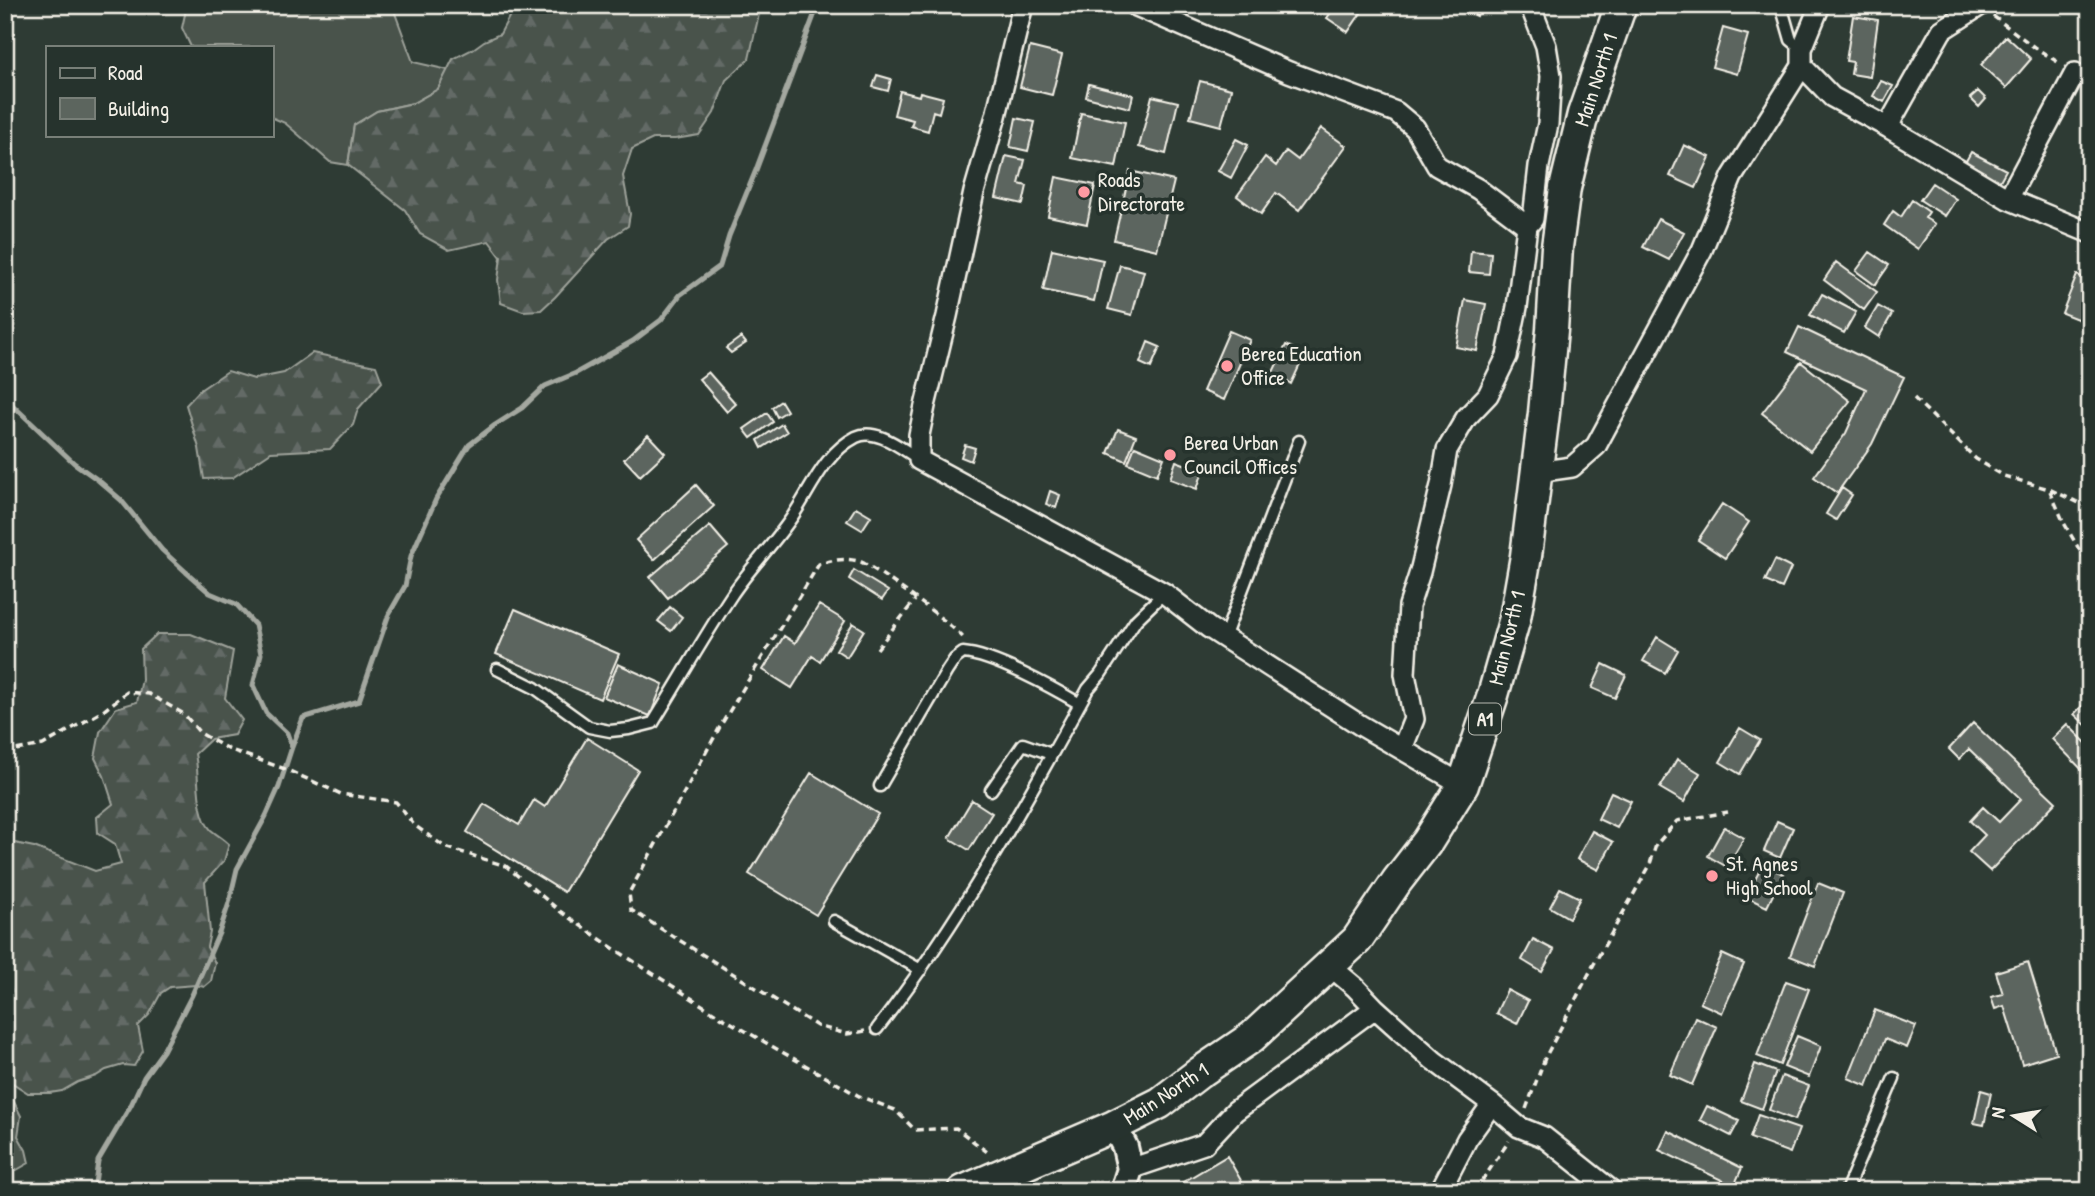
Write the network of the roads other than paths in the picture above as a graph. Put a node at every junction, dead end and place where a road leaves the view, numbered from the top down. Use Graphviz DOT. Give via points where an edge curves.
graph roads {
  1 [pos="1023,5"];
  2 [pos="1133,5"];
  3 [pos="1530,5"];
  4 [pos="1621,5"];
  5 [pos="1781,5"];
  6 [pos="1820,5"];
  7 [pos="1981,5"];
  8 [pos="1802,57"];
  9 [pos="2075,73"];
  10 [pos="1889,128"];
  11 [pos="2008,200"];
  12 [pos="1527,226"];
  13 [pos="2090,233"];
  14 [pos="1299,440"];
  15 [pos="919,460"];
  16 [pos="1536,472"];
  17 [pos="1164,593"];
  18 [pos="1224,638"];
  19 [pos="497,668"];
  20 [pos="1080,704"];
  21 [pos="1402,749"];
  22 [pos="1051,754"];
  23 [pos="1462,785"];
  24 [pos="880,786"];
  25 [pos="991,790"];
  26 [pos="834,921"];
  27 [pos="1330,966"];
  28 [pos="920,970"];
  29 [pos="1375,1008"];
  30 [pos="877,1028"];
  31 [pos="1894,1078"];
  32 [pos="1492,1104"];
  33 [pos="1114,1126"];
  34 [pos="1126,1180"];
  35 [pos="963,1191"];
  36 [pos="1440,1191"];
  37 [pos="1612,1191"];
  38 [pos="1846,1191"];
  1 -- 15 [label="street" via="925,406"];
  2 -- 12 [label="street" via="1395,112 1415,128 1437,166 1478,189"];
  3 -- 12 [label="street" via="1546,46 1551,76 1533,219"];
  4 -- 16 [label="main road, Main North 1 / A1" via="1583,114 1565,188"];
  5 -- 8 [label="lane" via="1791,40"];
  6 -- 8 [label="street"];
  7 -- 10 [label="street" via="1942,30"];
  8 -- 10 [label="street" via="1832,97"];
  8 -- 16 [label="street" via="1732,177 1702,250 1595,446 1572,467"];
  9 -- 11 [label="street"];
  10 -- 11 [label="street"];
  11 -- 13 [label="street"];
  12 -- 21 [label="street" via="1507,356 1488,395 1466,418 1447,450 1409,606 1405,674 1414,719"];
  14 -- 18 [label="lane"];
  15 -- 17 [label="street"];
  15 -- 19 [label="lane" via="883,438 869,435 857,436 838,451 815,475 802,503 732,595 653,723 610,731 589,727 535,688"];
  16 -- 23 [label="main road, Main North 1 / A1" via="1516,618"];
  17 -- 18 [label="street"];
  17 -- 20 [label="lane" via="1136,620"];
  18 -- 21 [label="street"];
  20 -- 22 [label="lane"];
  20 -- 24 [label="lane" via="1022,674 963,653 947,671"];
  21 -- 23 [label="street"];
  22 -- 25 [label="lane" via="1023,744"];
  22 -- 28 [label="lane" via="974,891"];
  23 -- 27 [label="main road, Main North 1 / A1" via="1357,940"];
  26 -- 28 [label="lane"];
  27 -- 29 [label="street"];
  27 -- 33 [label="main road, Main North 1 / A1" via="1252,1037 1160,1102"];
  28 -- 30 [label="lane"];
  29 -- 32 [label="street"];
  29 -- 34 [label="street" via="1235,1111 1204,1144"];
  31 -- 38 [label="lane"];
  32 -- 36 [label="street" via="1467,1139"];
  32 -- 37 [label="street" via="1519,1127 1544,1137"];
  33 -- 34 [label="street" via="1125,1147"];
  33 -- 35 [label="main road, Main North 1 / A1"];
}
